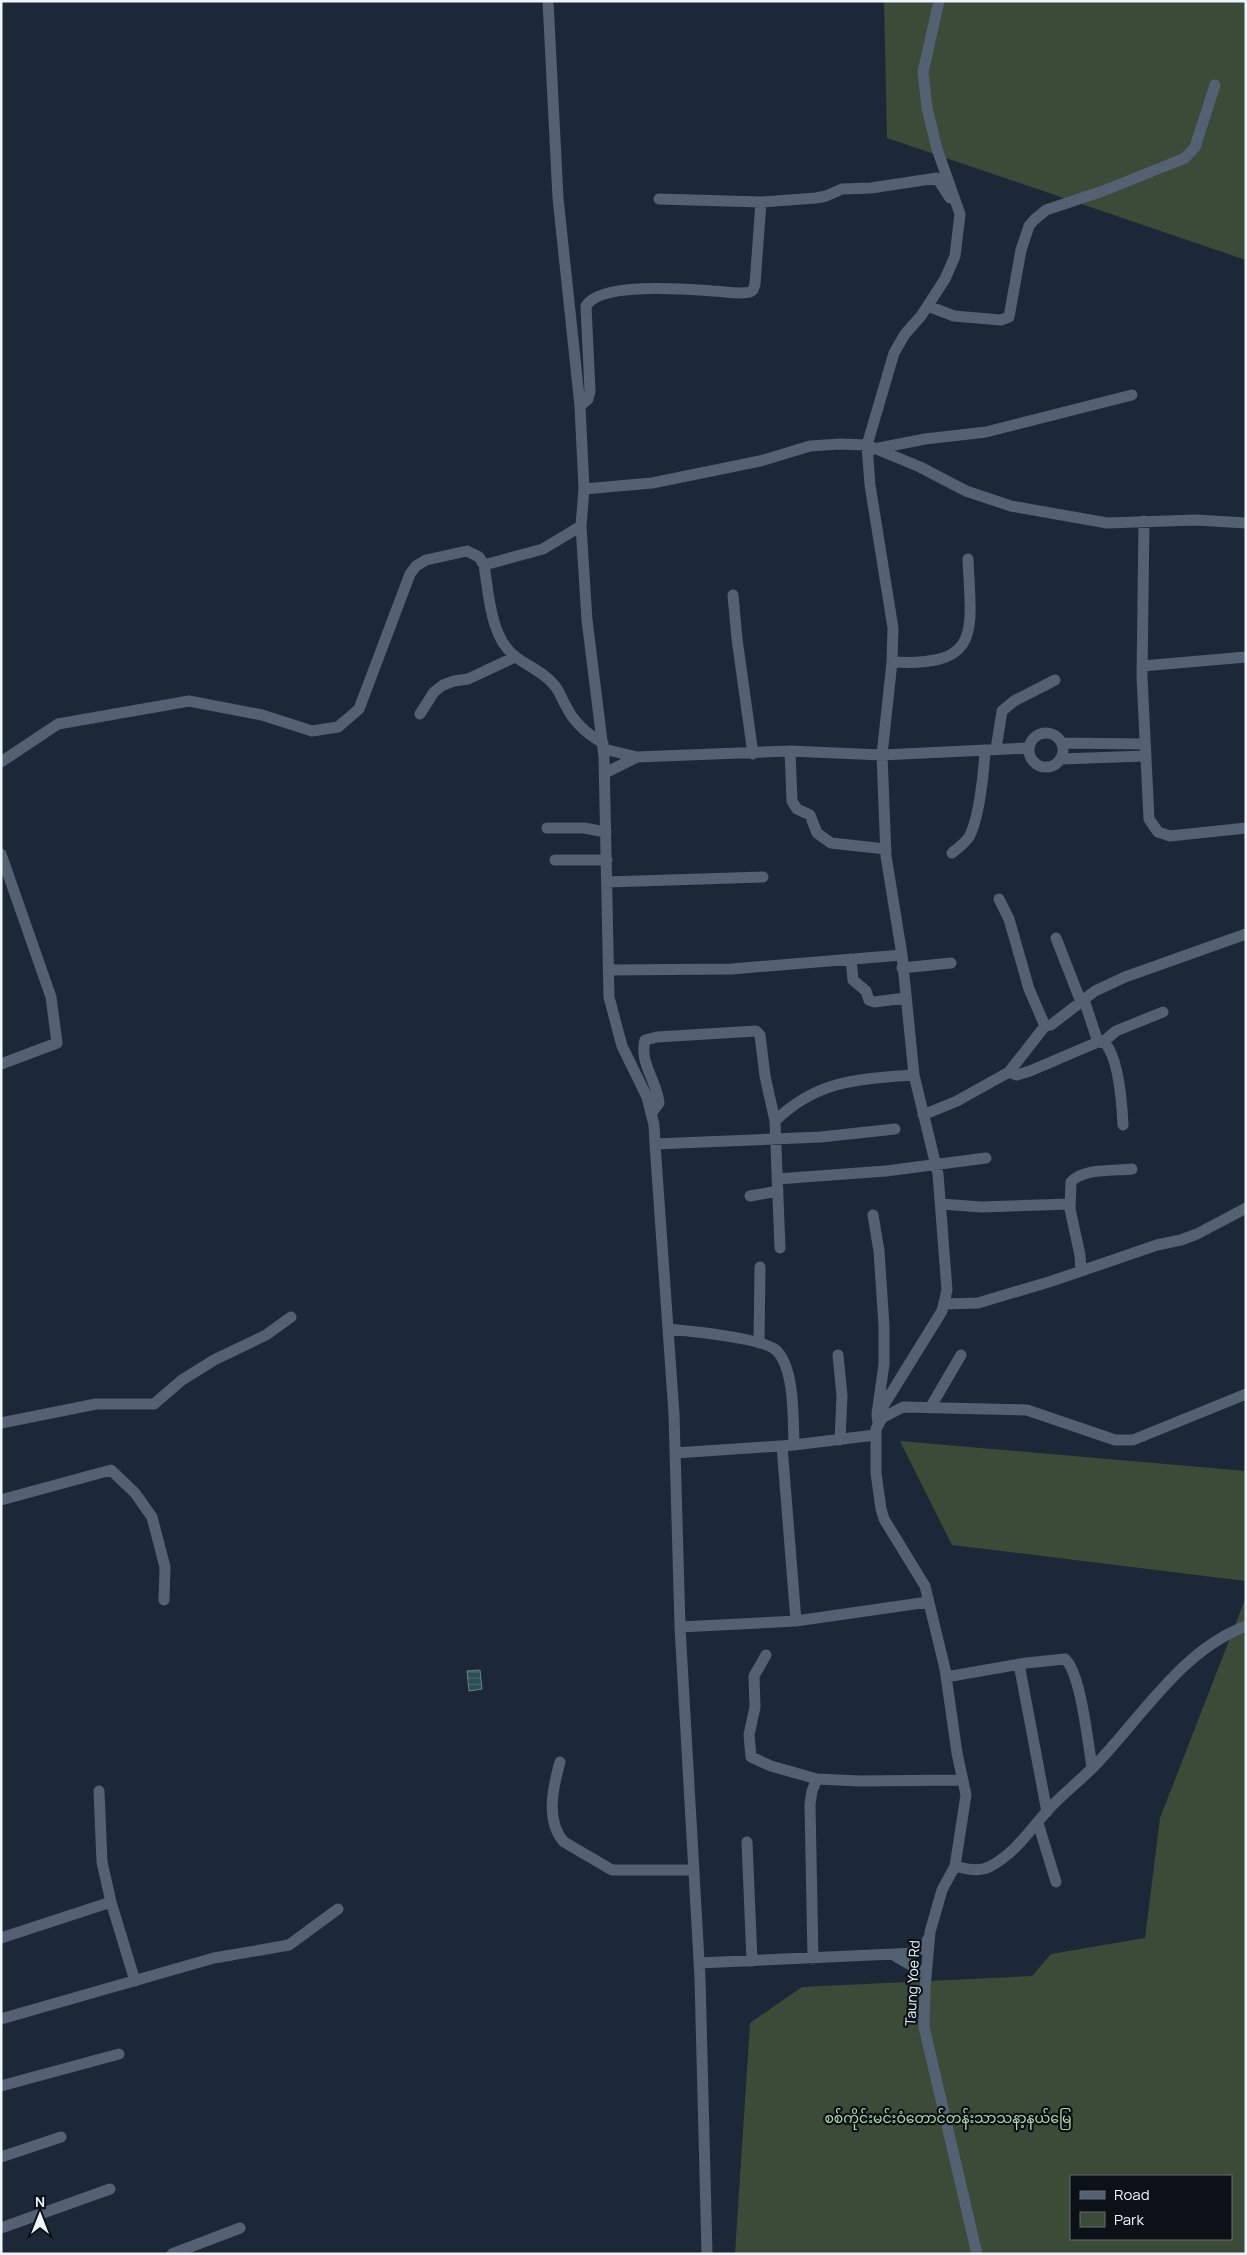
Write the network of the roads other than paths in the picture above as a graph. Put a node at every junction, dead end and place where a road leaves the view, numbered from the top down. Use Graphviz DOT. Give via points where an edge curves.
graph roads {
  1 [pos="548,1"];
  2 [pos="939,1"];
  3 [pos="1215,85"];
  4 [pos="659,199"];
  5 [pos="761,202"];
  6 [pos="960,214"];
  7 [pos="928,306"];
  8 [pos="1132,395"];
  9 [pos="580,406"];
  10 [pos="871,447"];
  11 [pos="584,489"];
  12 [pos="1144,521"];
  13 [pos="1246,523"];
  14 [pos="581,526"];
  15 [pos="968,558"];
  16 [pos="484,565"];
  17 [pos="734,595"];
  18 [pos="515,657"];
  19 [pos="1246,657"];
  20 [pos="892,662"];
  21 [pos="1142,666"];
  22 [pos="1055,680"];
  23 [pos="420,714"];
  24 [pos="1062,743"];
  25 [pos="1145,744"];
  26 [pos="603,746"];
  27 [pos="1029,748"];
  28 [pos="990,750"];
  29 [pos="790,751"];
  30 [pos="753,754"];
  31 [pos="882,755"];
  32 [pos="1146,756"];
  33 [pos="638,757"];
  34 [pos="1060,759"];
  35 [pos="1,762"];
  36 [pos="605,773"];
  37 [pos="547,828"];
  38 [pos="1246,828"];
  39 [pos="606,832"];
  40 [pos="886,849"];
  41 [pos="952,853"];
  42 [pos="1,854"];
  43 [pos="555,860"];
  44 [pos="606,860"];
  45 [pos="763,877"];
  46 [pos="607,882"];
  47 [pos="999,899"];
  48 [pos="1246,934"];
  49 [pos="1056,938"];
  50 [pos="902,955"];
  51 [pos="851,959"];
  52 [pos="951,963"];
  53 [pos="902,968"];
  54 [pos="609,970"];
  55 [pos="905,998"];
  56 [pos="1082,1001"];
  57 [pos="1163,1012"];
  58 [pos="1045,1026"];
  59 [pos="1100,1042"];
  60 [pos="1,1064"];
  61 [pos="1009,1072"];
  62 [pos="914,1075"];
  63 [pos="651,1114"];
  64 [pos="923,1115"];
  65 [pos="774,1121"];
  66 [pos="1123,1125"];
  67 [pos="895,1129"];
  68 [pos="776,1139"];
  69 [pos="655,1144"];
  70 [pos="986,1158"];
  71 [pos="936,1166"];
  72 [pos="1132,1168"];
  73 [pos="777,1179"];
  74 [pos="778,1191"];
  75 [pos="750,1196"];
  76 [pos="941,1204"];
  77 [pos="1070,1204"];
  78 [pos="1246,1208"];
  79 [pos="873,1215"];
  80 [pos="780,1248"];
  81 [pos="760,1266"];
  82 [pos="1081,1271"];
  83 [pos="945,1304"];
  84 [pos="291,1317"];
  85 [pos="668,1329"];
  86 [pos="759,1343"];
  87 [pos="838,1354"];
  88 [pos="961,1355"];
  89 [pos="1246,1394"];
  90 [pos="930,1408"];
  91 [pos="877,1420"];
  92 [pos="1,1423"];
  93 [pos="876,1435"];
  94 [pos="840,1440"];
  95 [pos="794,1445"];
  96 [pos="782,1446"];
  97 [pos="675,1453"];
  98 [pos="1,1500"];
  99 [pos="164,1600"];
  100 [pos="928,1602"];
  101 [pos="796,1621"];
  102 [pos="1246,1626"];
  103 [pos="680,1627"];
  104 [pos="766,1654"];
  105 [pos="1019,1664"];
  106 [pos="946,1677"];
  107 [pos="560,1762"];
  108 [pos="1092,1767"];
  109 [pos="817,1779"];
  110 [pos="962,1780"];
  111 [pos="99,1791"];
  112 [pos="1046,1812"];
  113 [pos="1038,1823"];
  114 [pos="747,1842"];
  115 [pos="955,1866"];
  116 [pos="694,1870"];
  117 [pos="1056,1882"];
  118 [pos="111,1902"];
  119 [pos="338,1909"];
  120 [pos="930,1932"];
  121 [pos="1,1938"];
  122 [pos="889,1953"];
  123 [pos="813,1959"];
  124 [pos="752,1961"];
  125 [pos="699,1963"];
  126 [pos="926,1974"];
  127 [pos="134,1981"];
  128 [pos="1,2019"];
  129 [pos="119,2054"];
  130 [pos="1,2086"];
  131 [pos="62,2137"];
  132 [pos="1,2157"];
  133 [pos="110,2189"];
  134 [pos="1,2228"];
  135 [pos="240,2228"];
  136 [pos="172,2254"];
  137 [pos="707,2254"];
  138 [pos="977,2254"];
  1 -- 9 [label="street" via="558,198"];
  2 -- 6 [label="street" via="923,72 927,108 937,149"];
  3 -- 7 [label="street" via="1195,146 1185,158 1046,210 1034,220 1021,250 1009,317 1001,320 954,316"];
  4 -- 5 [label="street"];
  5 -- 6 [label="street" via="816,198 842,189 937,178"];
  5 -- 9 [label="street" via="755,284 750,292 634,288 589,300 586,306 590,391 588,399"];
  6 -- 7 [label="street" via="955,256"];
  7 -- 10 [label="street" via="894,353"];
  8 -- 10 [label="street" via="986,432"];
  9 -- 11 [label="street"];
  10 -- 11 [label="street" via="810,446 760,461 652,483"];
  10 -- 12 [label="street" via="998,502 1107,523"];
  10 -- 20 [label="street" via="870,485 893,628"];
  11 -- 14 [label="street"];
  12 -- 13 [label="street"];
  12 -- 21 [label="street"];
  14 -- 16 [label="street" via="542,550"];
  14 -- 26 [label="street" via="587,620"];
  15 -- 20 [label="street" via="971,623 964,645 952,655 936,661 919,664"];
  16 -- 18 [label="street" via="492,619"];
  16 -- 35 [label="street" via="479,557 468,551 426,560 416,566 410,574 360,709 338,727 312,731 262,715 189,701 58,724"];
  17 -- 30 [label="street"];
  18 -- 23 [label="street" via="468,679 443,685 434,692"];
  18 -- 26 [label="street" via="551,681 570,715"];
  19 -- 21 [label="street"];
  20 -- 31 [label="street"];
  21 -- 25 [label="street"];
  22 -- 28 [label="street" via="1002,711"];
  24 -- 25 [label="street"];
  24 -- 27 [label="street" via="1051,733 1044,733 1036,735"];
  24 -- 34 [label="street"];
  25 -- 32 [label="street"];
  26 -- 33 [label="street"];
  26 -- 36 [label="street"];
  27 -- 28 [label="street"];
  27 -- 34 [label="street" via="1034,762 1040,766 1055,764"];
  28 -- 31 [label="street"];
  28 -- 41 [label="street" via="968,839"];
  29 -- 30 [label="street"];
  29 -- 31 [label="street"];
  29 -- 40 [label="street" via="792,801 797,809 810,815 817,833 831,843"];
  30 -- 33 [label="street"];
  31 -- 40 [label="street"];
  32 -- 34 [label="street"];
  32 -- 38 [label="street" via="1149,819 1158,832 1170,836"];
  33 -- 36 [label="street"];
  36 -- 39 [label="street"];
  37 -- 39 [label="street" via="584,828"];
  39 -- 44 [label="street"];
  40 -- 50 [label="street"];
  42 -- 60 [label="street" via="51,997 56,1043"];
  43 -- 44 [label="street"];
  44 -- 46 [label="street"];
  45 -- 46 [label="street"];
  46 -- 54 [label="street"];
  47 -- 58 [label="street" via="1009,919 1029,989"];
  48 -- 56 [label="street" via="1125,977"];
  49 -- 56 [label="street"];
  50 -- 51 [label="street"];
  50 -- 53 [label="street"];
  51 -- 54 [label="street" via="731,970"];
  51 -- 55 [label="street" via="853,980 866,991 869,1000"];
  52 -- 53 [label="street"];
  53 -- 55 [label="street"];
  54 -- 63 [label="street" via="609,997 622,1046 647,1097"];
  55 -- 62 [label="street"];
  56 -- 58 [label="street" via="1051,1025"];
  56 -- 59 [label="street"];
  57 -- 59 [label="street" via="1116,1031"];
  58 -- 61 [label="street"];
  59 -- 61 [label="street" via="1030,1071 1017,1075"];
  59 -- 66 [label="street" via="1108,1046 1114,1066"];
  61 -- 64 [label="street" via="957,1101"];
  62 -- 64 [label="street"];
  62 -- 65 [label="street" via="833,1084 813,1092"];
  63 -- 65 [label="street" via="659,1103 644,1058 645,1040 756,1031 760,1035"];
  63 -- 69 [label="street"];
  64 -- 71 [label="street"];
  65 -- 68 [label="street"];
  67 -- 68 [label="street"];
  68 -- 69 [label="street"];
  68 -- 73 [label="street"];
  69 -- 85 [label="street"];
  70 -- 71 [label="street"];
  71 -- 73 [label="street"];
  71 -- 76 [label="street"];
  72 -- 77 [label="street" via="1076,1177 1071,1182"];
  73 -- 74 [label="street"];
  74 -- 75 [label="street"];
  74 -- 80 [label="street"];
  76 -- 77 [label="street" via="981,1207"];
  76 -- 83 [label="street" via="947,1290"];
  77 -- 82 [label="street"];
  78 -- 82 [label="street" via="1197,1234 1157,1244"];
  79 -- 91 [label="street, Taung Yoe Rd" via="884,1326 884,1364"];
  81 -- 86 [label="street"];
  82 -- 83 [label="street" via="978,1303"];
  83 -- 91 [label="street"];
  84 -- 92 [label="street" via="266,1335 214,1360 182,1380 154,1404 96,1404"];
  85 -- 86 [label="street"];
  85 -- 97 [label="street"];
  86 -- 95 [label="street" via="777,1350 784,1362 790,1384"];
  87 -- 94 [label="street" via="842,1396"];
  88 -- 90 [label="street"];
  89 -- 90 [label="street" via="1126,1442 1027,1410"];
  90 -- 91 [label="street" via="903,1407"];
  91 -- 93 [label="street, Taung Yoe Rd"];
  93 -- 94 [label="street"];
  93 -- 100 [label="street, Taung Yoe Rd" via="876,1473 884,1519 925,1586"];
  94 -- 95 [label="street"];
  95 -- 96 [label="street"];
  96 -- 97 [label="street"];
  96 -- 101 [label="street"];
  97 -- 103 [label="street"];
  98 -- 99 [label="street" via="111,1470 135,1492 152,1516 166,1567"];
  100 -- 101 [label="street"];
  100 -- 106 [label="street, Taung Yoe Rd"];
  101 -- 103 [label="street"];
  102 -- 108 [label="street" via="1232,1631 1181,1670"];
  103 -- 116 [label="street"];
  104 -- 109 [label="street" via="754,1676 755,1707 749,1735 751,1757 770,1766"];
  105 -- 106 [label="street"];
  105 -- 108 [label="street" via="1065,1659 1071,1664"];
  105 -- 112 [label="street"];
  106 -- 110 [label="street, Taung Yoe Rd"];
  107 -- 116 [label="street" via="552,1803 554,1825 564,1842 612,1870"];
  108 -- 112 [label="street"];
  109 -- 110 [label="street"];
  109 -- 123 [label="street" via="810,1804"];
  110 -- 115 [label="street, Taung Yoe Rd" via="966,1800"];
  111 -- 118 [label="street" via="102,1862"];
  112 -- 113 [label="street"];
  113 -- 115 [label="street" via="1005,1858 986,1868 970,1870"];
  113 -- 117 [label="street"];
  114 -- 124 [label="street"];
  115 -- 120 [label="street, Taung Yoe Rd" via="942,1890"];
  116 -- 125 [label="street"];
  118 -- 121 [label="street"];
  118 -- 127 [label="street"];
  119 -- 127 [label="street" via="290,1945 214,1958"];
  120 -- 122 [label="street" via="925,1945 916,1953"];
  120 -- 126 [label="street, Taung Yoe Rd"];
  122 -- 123 [label="street"];
  122 -- 126 [label="street"];
  123 -- 124 [label="street"];
  124 -- 125 [label="street"];
  125 -- 137 [label="street"];
  126 -- 138 [label="street, Taung Yoe Rd" via="925,2033"];
  127 -- 128 [label="street"];
  129 -- 130 [label="street"];
  131 -- 132 [label="street"];
  133 -- 134 [label="street"];
  135 -- 136 [label="street"];
}
